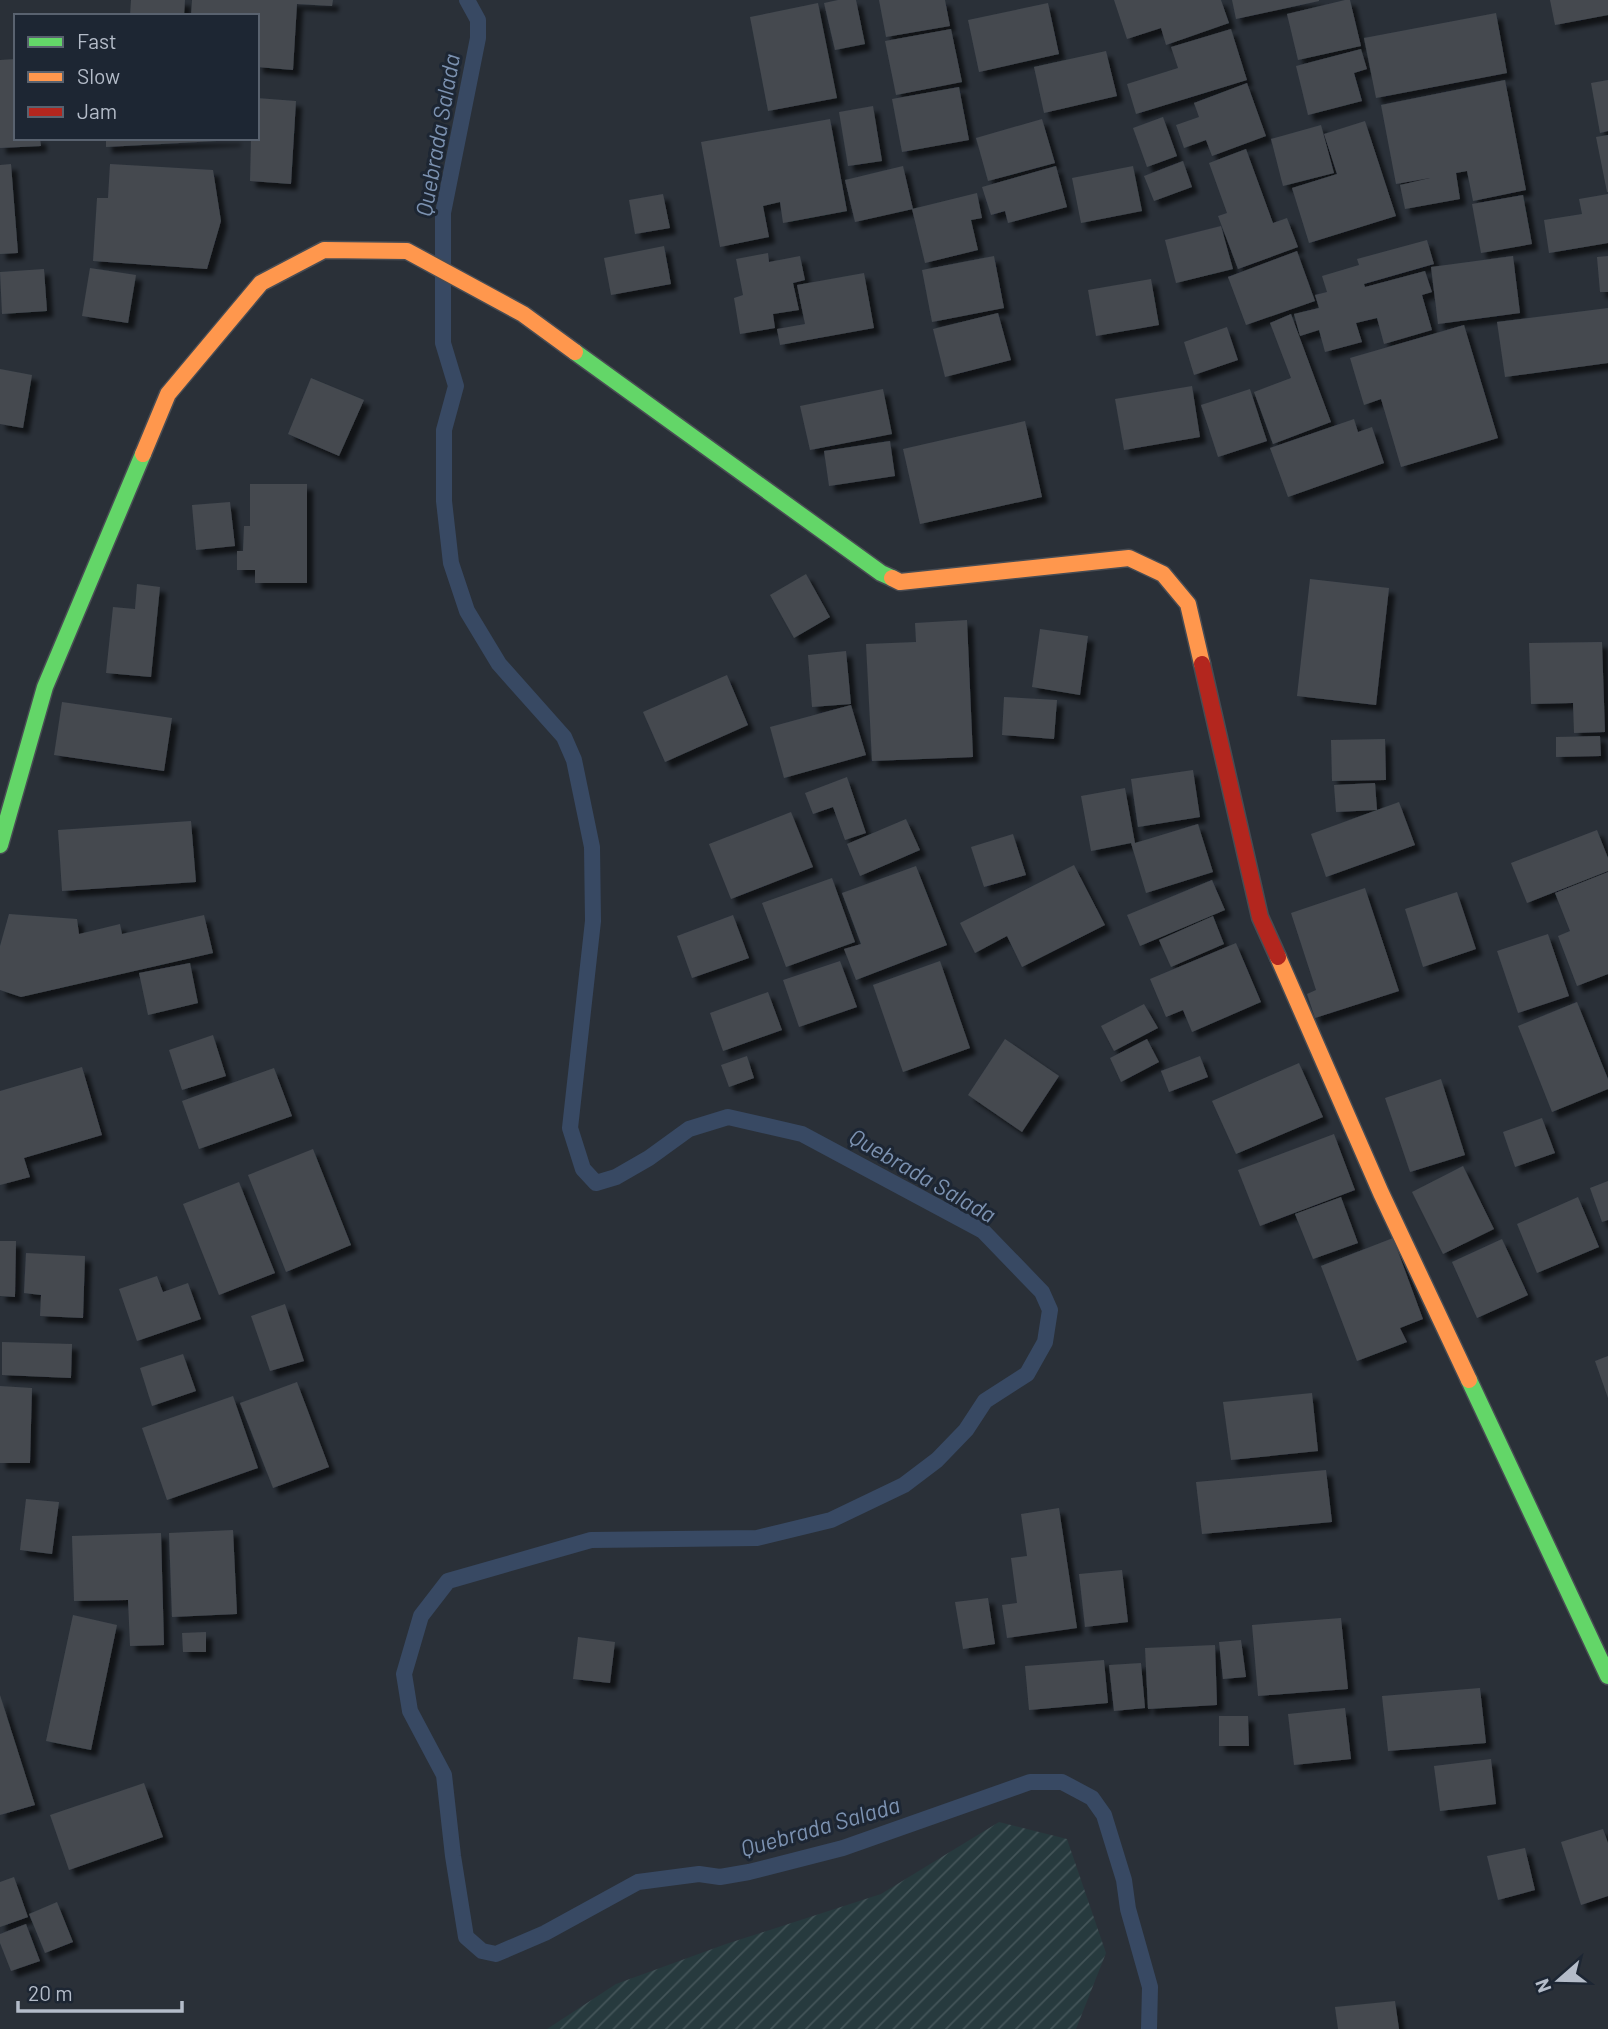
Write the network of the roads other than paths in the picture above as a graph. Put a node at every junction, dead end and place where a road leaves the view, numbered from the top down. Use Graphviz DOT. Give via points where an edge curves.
graph roads {
  1 [pos="0,845"];
  2 [pos="1608,1676"];
  1 -- 2 [label="street" via="45,687 169,394 261,284 324,250 407,251 523,314 881,573 901,582 1129,558 1163,574 1188,604 1260,917 1381,1193"];
}
